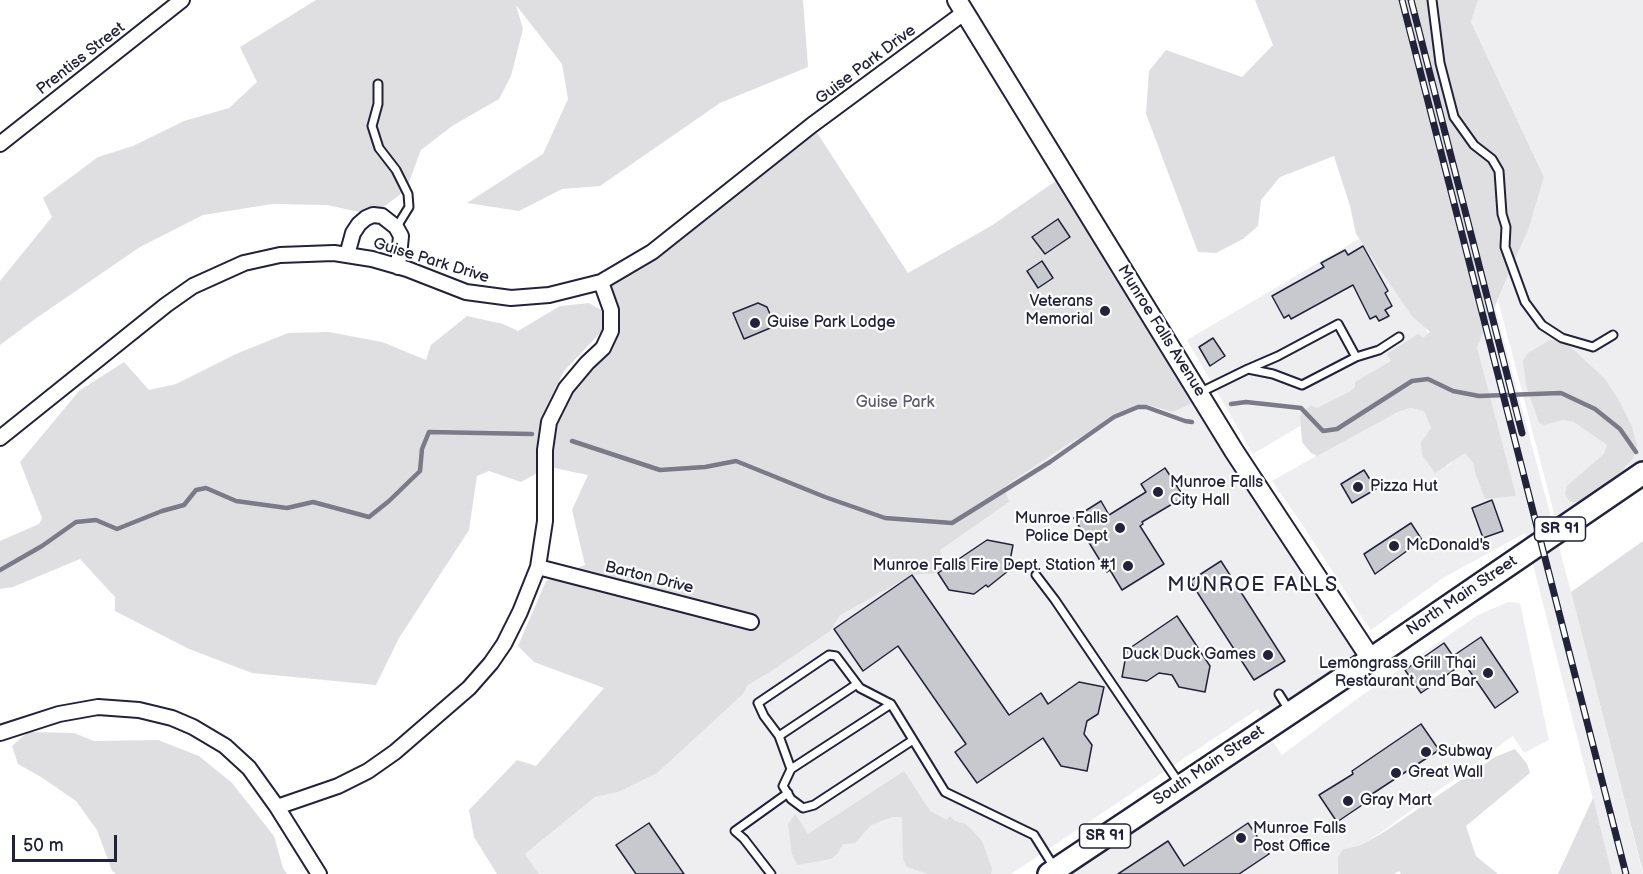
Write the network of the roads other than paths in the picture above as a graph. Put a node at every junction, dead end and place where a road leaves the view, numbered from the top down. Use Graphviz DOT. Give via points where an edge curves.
graph roads {
  1 [pos="183,0"];
  2 [pos="1432,0"];
  3 [pos="961,6"];
  4 [pos="378,84"];
  5 [pos="0,144"];
  6 [pos="396,228"];
  7 [pos="347,255"];
  8 [pos="398,267"];
  9 [pos="601,282"];
  10 [pos="1613,335"];
  11 [pos="1399,337"];
  12 [pos="1356,357"];
  13 [pos="1248,369"];
  14 [pos="1199,393"];
  15 [pos="0,438"];
  16 [pos="1643,473"];
  17 [pos="538,567"];
  18 [pos="1036,575"];
  19 [pos="751,622"];
  20 [pos="1371,659"];
  21 [pos="857,684"];
  22 [pos="1279,694"];
  23 [pos="891,704"];
  24 [pos="1290,712"];
  25 [pos="0,733"];
  26 [pos="779,736"];
  27 [pos="913,740"];
  28 [pos="791,769"];
  29 [pos="1181,785"];
  30 [pos="788,793"];
  31 [pos="277,807"];
  32 [pos="1054,873"];
  33 [pos="319,874"];
  34 [pos="771,874"];
  1 -- 5 [label="street, Prentiss Street"];
  2 -- 10 [label="lane" via="1440,63 1454,117 1499,171 1505,247 1525,302 1542,325 1562,338 1593,347"];
  3 -- 9 [label="street, Guise Park Drive" via="652,252"];
  3 -- 14 [label="street, Munroe Falls Avenue"];
  4 -- 6 [label="lane" via="372,126 380,148 408,194 409,207"];
  6 -- 7 [label="street" via="382,216 366,218 353,233"];
  6 -- 8 [label="street" via="401,236"];
  7 -- 8 [label="street, Guise Park Drive"];
  7 -- 15 [label="street, Guise Park Drive" via="305,253 267,257 193,286"];
  8 -- 9 [label="street, Guise Park Drive" via="453,288 493,297 549,296"];
  9 -- 17 [label="street" via="611,310 611,331 603,348 566,388 549,422 545,521"];
  11 -- 12 [label="lane"];
  12 -- 13 [label="lane" via="1302,385"];
  12 -- 13 [label="lane" via="1338,324"];
  13 -- 14 [label="lane"];
  14 -- 20 [label="street, Munroe Falls Avenue"];
  16 -- 20 [label="main road, North Main Street / SR 91"];
  17 -- 19 [label="street, Barton Drive"];
  17 -- 31 [label="street" via="504,644 454,704 368,771"];
  18 -- 29 [label="lane"];
  20 -- 24 [label="main road, South Main Street / SR 91"];
  21 -- 23 [label="lane"];
  21 -- 26 [label="lane"];
  21 -- 26 [label="lane" via="832,654 759,701 758,706"];
  22 -- 24 [label="lane"];
  23 -- 27 [label="lane"];
  23 -- 28 [label="lane"];
  24 -- 29 [label="main road, South Main Street / SR 91"];
  25 -- 31 [label="street" via="59,714 98,707 160,714 194,727 225,746 249,768"];
  26 -- 28 [label="lane"];
  27 -- 30 [label="lane" via="808,808"];
  27 -- 32 [label="lane" via="945,792 1034,835"];
  28 -- 30 [label="lane" via="783,786"];
  29 -- 32 [label="main road, South Main Street / SR 91"];
  30 -- 34 [label="lane" via="735,831"];
  31 -- 33 [label="street"];
}
